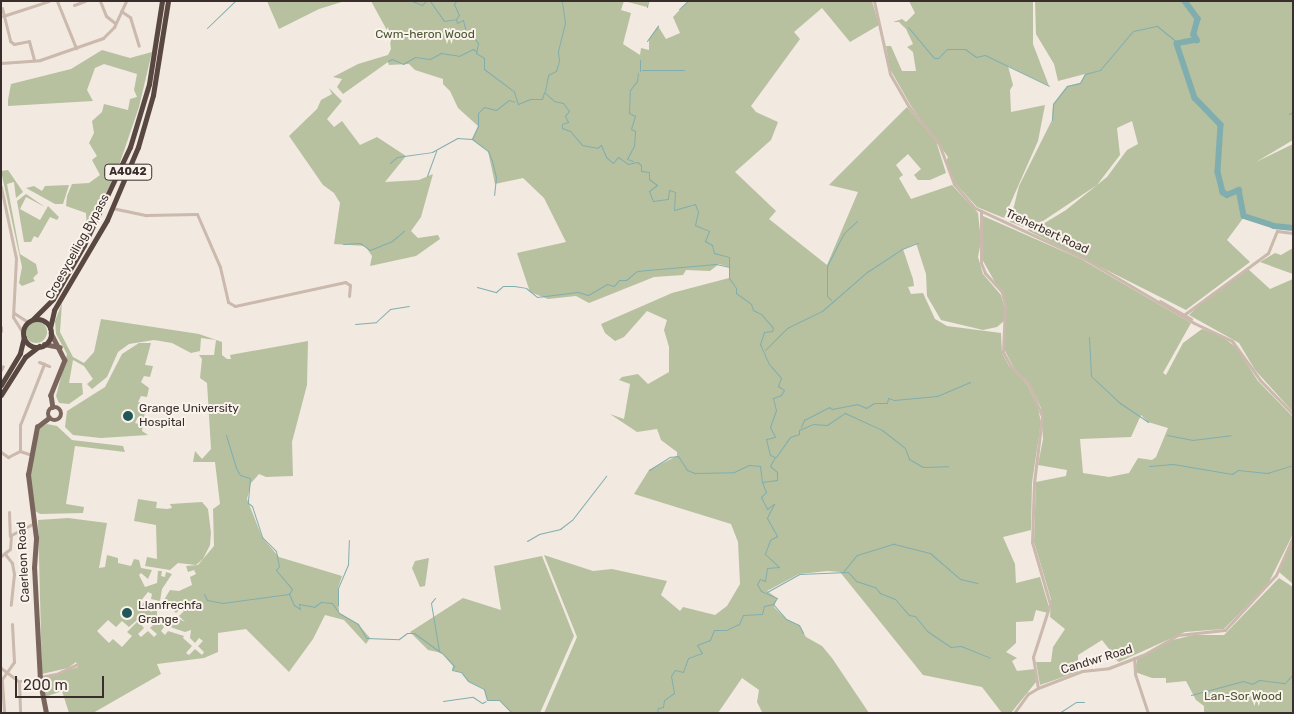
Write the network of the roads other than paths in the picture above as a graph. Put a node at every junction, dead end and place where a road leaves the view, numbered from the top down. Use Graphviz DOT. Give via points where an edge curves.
graph roads {
  1 [pos="35,1"];
  2 [pos="49,1"];
  3 [pos="57,1"];
  4 [pos="85,1"];
  5 [pos="100,1"];
  6 [pos="126,1"];
  7 [pos="162,1"];
  8 [pos="168,1"];
  9 [pos="874,1"];
  10 [pos="74,5"];
  11 [pos="37,6"];
  12 [pos="2,8"];
  13 [pos="121,11"];
  14 [pos="3,16"];
  15 [pos="116,23"];
  16 [pos="136,39"];
  17 [pos="131,44"];
  18 [pos="138,46"];
  19 [pos="76,48"];
  20 [pos="34,60"];
  21 [pos="1,64"];
  22 [pos="1,187"];
  23 [pos="112,208"];
  24 [pos="981,212"];
  25 [pos="8,222"];
  26 [pos="1,223"];
  27 [pos="1293,232"];
  28 [pos="349,296"];
  29 [pos="1154,299"];
  30 [pos="13,312"];
  31 [pos="1185,314"];
  32 [pos="31,320"];
  33 [pos="1194,323"];
  34 [pos="1,327"];
  35 [pos="1,331"];
  36 [pos="50,331"];
  37 [pos="23,335"];
  38 [pos="42,345"];
  39 [pos="60,347"];
  40 [pos="39,362"];
  41 [pos="44,364"];
  42 [pos="49,366"];
  43 [pos="1,385"];
  44 [pos="1,395"];
  45 [pos="54,407"];
  46 [pos="1293,414"];
  47 [pos="49,418"];
  48 [pos="1,452"];
  49 [pos="20,452"];
  50 [pos="30,454"];
  51 [pos="9,512"];
  52 [pos="33,524"];
  53 [pos="1293,536"];
  54 [pos="10,537"];
  55 [pos="3,555"];
  56 [pos="11,605"];
  57 [pos="12,624"];
  58 [pos="1134,658"];
  59 [pos="77,664"];
  60 [pos="1,668"];
  61 [pos="6,673"];
  62 [pos="40,679"];
  63 [pos="19,681"];
  64 [pos="1038,688"];
  65 [pos="4,711"];
  66 [pos="20,711"];
  67 [pos="44,712"];
  68 [pos="1014,713"];
  69 [pos="1148,713"];
  1 -- 11 [label="street"];
  2 -- 11 [label="street"];
  3 -- 19 [label="street"];
  4 -- 10 [label="street"];
  5 -- 15 [label="street" via="106,16"];
  6 -- 13 [label="street"];
  7 -- 32 [label="highway, Croesyceiliog Bypass / A4042" via="149,84 130,147 84,245 52,299"];
  8 -- 23 [label="highway, Croesyceiliog Bypass / A4042" via="151,104 138,147"];
  9 -- 24 [label="street, Treherbert Road" via="890,74 910,108 939,144 954,184"];
  11 -- 14 [label="street"];
  12 -- 14 [label="street"];
  13 -- 15 [label="street"];
  13 -- 16 [label="street" via="130,17"];
  14 -- 20 [label="street" via="11,42 29,41"];
  15 -- 19 [label="street" via="103,38"];
  16 -- 17 [label="street"];
  16 -- 18 [label="street"];
  19 -- 20 [label="street"];
  20 -- 21 [label="street"];
  22 -- 25 [label="street"];
  23 -- 28 [label="street" via="146,215 197,214 220,267 228,302 235,306 345,282 350,285"];
  23 -- 36 [label="highway, Croesyceiliog Bypass / A4042" via="54,310"];
  24 -- 29 [label="street, Treherbert Road" via="1078,256"];
  24 -- 64 [label="street" via="981,264 1002,292 1005,306 1003,352 1012,368 1029,384 1042,417 1034,483 1032,542 1050,604 1033,657"];
  25 -- 26 [label="street"];
  25 -- 30 [label="street" via="17,262"];
  27 -- 31 [label="street" via="1277,231 1268,253 1221,284"];
  29 -- 31 [label="street"];
  29 -- 33 [label="street, Treherbert Road"];
  30 -- 32 [label="street"];
  30 -- 37 [label="street"];
  31 -- 33 [label="street"];
  32 -- 36 [label="highway" via="45,322"];
  32 -- 37 [label="highway"];
  33 -- 46 [label="street, Treherbert Road" via="1232,341 1260,380"];
  34 -- 35 [label="street"];
  36 -- 38 [label="highway"];
  36 -- 39 [label="main road"];
  37 -- 38 [label="highway" via="30,344"];
  37 -- 43 [label="highway" via="20,353"];
  38 -- 39 [label="main road"];
  38 -- 44 [label="highway" via="25,357"];
  39 -- 45 [label="main road, Caerleon Road" via="65,360 52,393"];
  40 -- 41 [label="street"];
  41 -- 42 [label="street"];
  41 -- 49 [label="street" via="20,425"];
  45 -- 47 [label="main road, Caerleon Road" via="48,412"];
  45 -- 47 [label="main road, Caerleon Road" via="61,411 61,418 55,421"];
  47 -- 50 [label="main road, Caerleon Road" via="37,427"];
  48 -- 49 [label="street" via="8,457"];
  49 -- 50 [label="street"];
  50 -- 52 [label="main road, Caerleon Road" via="28,485"];
  51 -- 54 [label="street"];
  52 -- 54 [label="street"];
  52 -- 62 [label="main road, Caerleon Road"];
  53 -- 58 [label="street, Candwr Road" via="1276,575 1225,630 1178,635"];
  54 -- 55 [label="street" via="10,549"];
  55 -- 56 [label="street" via="12,563 14,574"];
  57 -- 61 [label="street" via="14,662"];
  58 -- 64 [label="street, Candwr Road" via="1109,668 1082,671"];
  58 -- 69 [label="street" via="1135,674"];
  59 -- 62 [label="street"];
  60 -- 61 [label="street"];
  61 -- 63 [label="street"];
  61 -- 65 [label="street" via="2,679"];
  62 -- 63 [label="street"];
  62 -- 67 [label="main road, Caerleon Road"];
  63 -- 66 [label="street"];
  64 -- 68 [label="street, Candwr Road" via="1028,694"];
}
